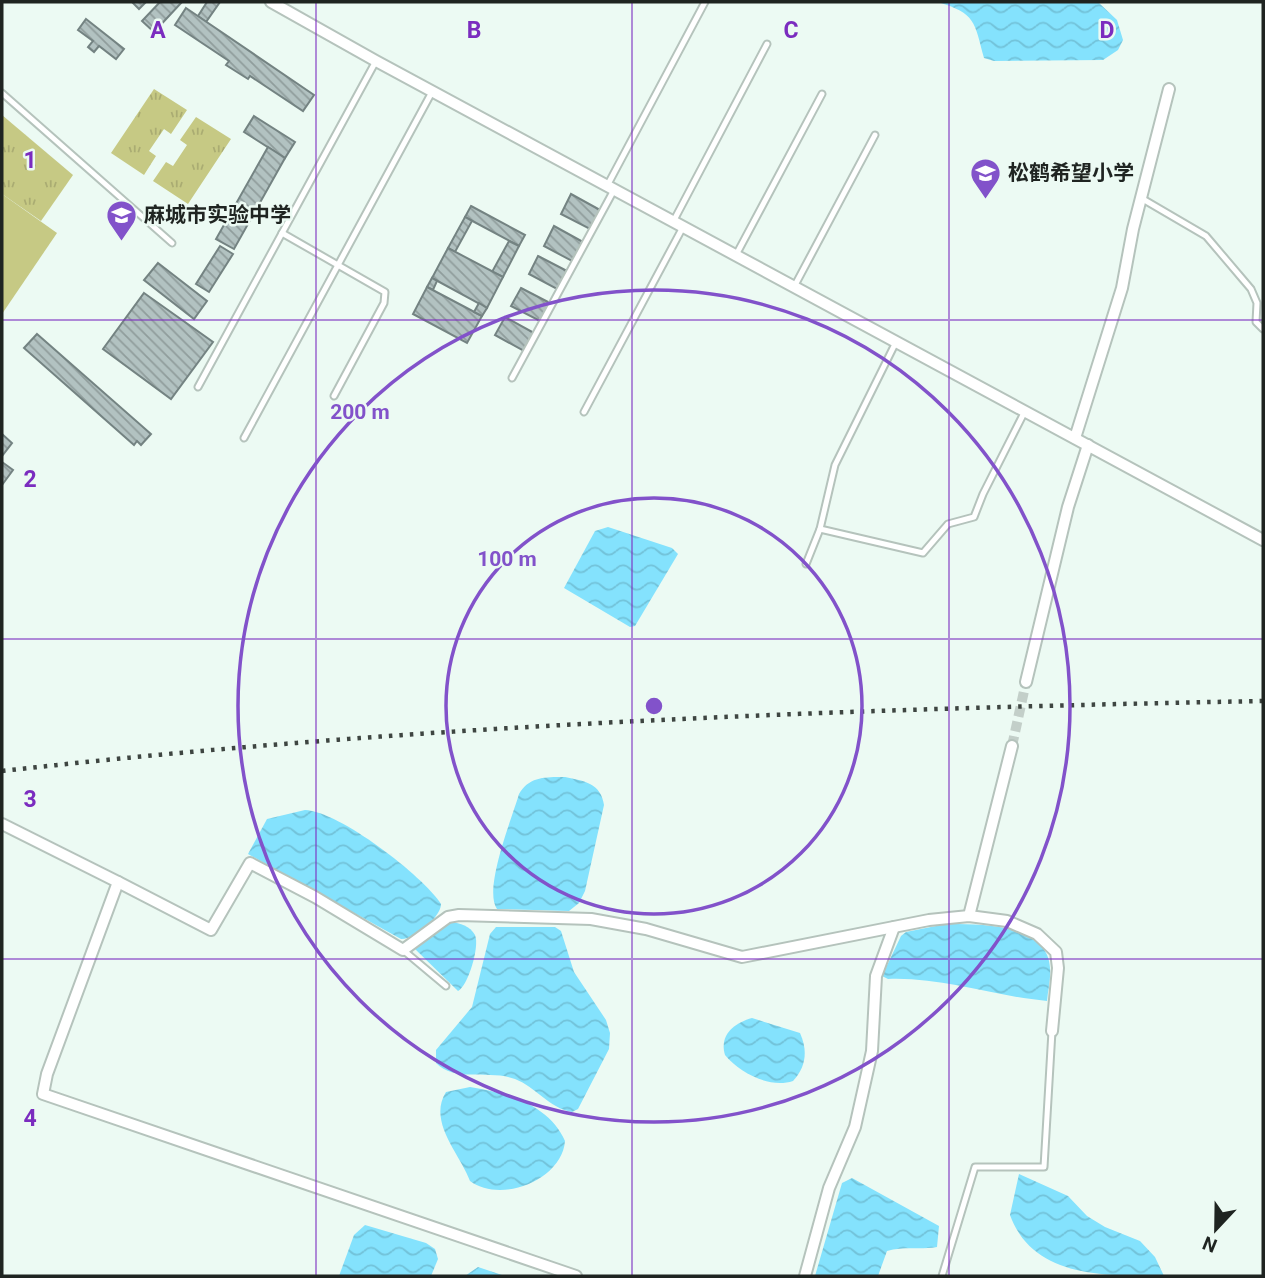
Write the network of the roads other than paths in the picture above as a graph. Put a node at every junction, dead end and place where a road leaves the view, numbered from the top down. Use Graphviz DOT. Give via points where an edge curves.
graph roads {
  1 [pos="271,2"];
  2 [pos="705,2"];
  3 [pos="767,44"];
  4 [pos="376,61"];
  5 [pos="1170,89"];
  6 [pos="432,92"];
  7 [pos="2,93"];
  8 [pos="822,94"];
  9 [pos="875,135"];
  10 [pos="610,188"];
  11 [pos="1141,198"];
  12 [pos="678,225"];
  13 [pos="282,233"];
  14 [pos="172,243"];
  15 [pos="736,255"];
  16 [pos="338,264"];
  17 [pos="794,287"];
  18 [pos="1263,329"];
  19 [pos="896,342"];
  20 [pos="512,378"];
  21 [pos="198,387"];
  22 [pos="334,397"];
  23 [pos="1025,411"];
  24 [pos="583,412"];
  25 [pos="244,438"];
  26 [pos="1075,438"];
  27 [pos="1088,445"];
  28 [pos="820,530"];
  29 [pos="1263,540"];
  30 [pos="806,564"];
  31 [pos="1026,682"];
  32 [pos="1012,746"];
  33 [pos="2,824"];
  34 [pos="117,882"];
  35 [pos="969,916"];
  36 [pos="894,927"];
  37 [pos="403,950"];
  38 [pos="446,986"];
  39 [pos="1052,1031"];
  40 [pos="576,1276"];
  41 [pos="805,1276"];
  42 [pos="942,1276"];
  1 -- 4 [label="street"];
  2 -- 10 [label="lane"];
  3 -- 12 [label="lane"];
  4 -- 6 [label="street"];
  4 -- 13 [label="lane"];
  5 -- 11 [label="street"];
  6 -- 10 [label="street"];
  6 -- 16 [label="lane"];
  7 -- 14 [label="lane"];
  8 -- 15 [label="lane"];
  9 -- 17 [label="lane"];
  10 -- 12 [label="street"];
  10 -- 20 [label="lane"];
  11 -- 18 [label="lane" via="1206,236 1251,289 1257,303 1256,322"];
  11 -- 26 [label="street" via="1122,288"];
  12 -- 15 [label="street"];
  12 -- 24 [label="lane"];
  13 -- 16 [label="lane"];
  13 -- 21 [label="lane"];
  15 -- 17 [label="street"];
  16 -- 22 [label="lane" via="384,289 386,296"];
  16 -- 25 [label="lane"];
  17 -- 19 [label="street"];
  19 -- 23 [label="street"];
  19 -- 28 [label="lane" via="835,465"];
  23 -- 26 [label="street"];
  23 -- 28 [label="lane" via="975,517 948,524 923,554"];
  26 -- 27 [label="street"];
  27 -- 29 [label="street"];
  27 -- 31 [label="street" via="1068,507"];
  28 -- 30 [label="lane"];
  32 -- 35 [label="street"];
  33 -- 34 [label="street"];
  34 -- 37 [label="street" via="211,930 250,863"];
  34 -- 40 [label="street" via="43,1094"];
  35 -- 36 [label="street"];
  35 -- 39 [label="street" via="1023,926 1056,952"];
  36 -- 37 [label="street" via="742,957 646,929 592,919 459,915 448,917"];
  36 -- 41 [label="street" via="876,976 873,1051 855,1127 829,1188"];
  37 -- 38 [label="lane"];
  39 -- 42 [label="lane" via="1044,1167 975,1167"];
}
